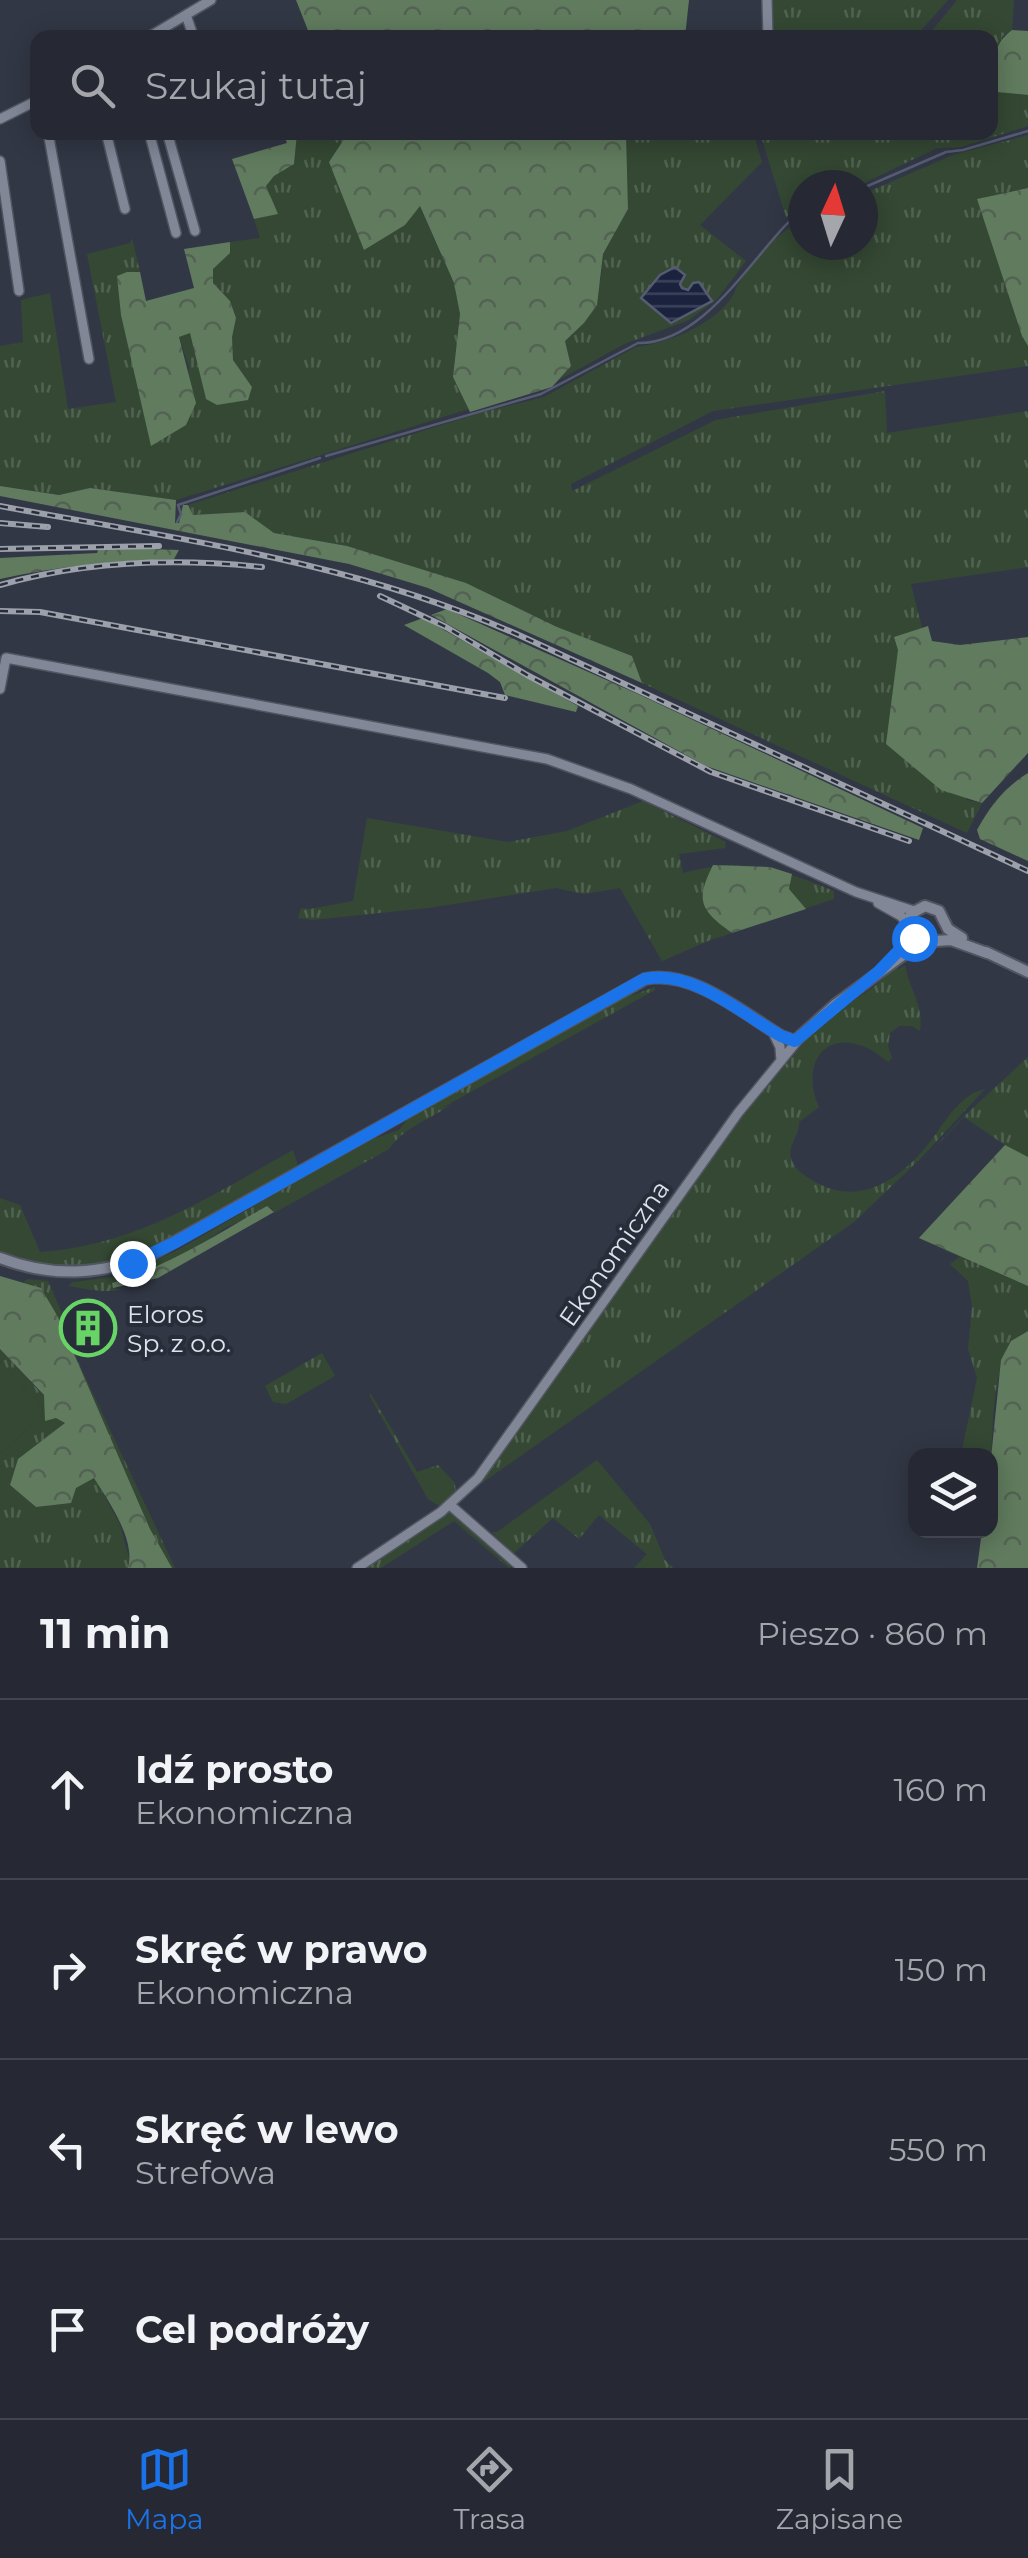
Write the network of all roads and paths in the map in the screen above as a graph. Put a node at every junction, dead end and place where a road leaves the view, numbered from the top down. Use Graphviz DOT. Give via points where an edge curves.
graph roads {
  1 [pos="211,0"];
  2 [pos="767,0"];
  3 [pos="186,15"];
  4 [pos="167,30"];
  5 [pos="191,30"];
  6 [pos="768,30"];
  7 [pos="30,104"];
  8 [pos="0,120"];
  9 [pos="49,140"];
  10 [pos="108,140"];
  11 [pos="151,140"];
  12 [pos="169,140"];
  13 [pos="0,161"];
  14 [pos="125,209"];
  15 [pos="195,232"];
  16 [pos="176,233"];
  17 [pos="19,291"];
  18 [pos="89,359"];
  19 [pos="0,689"];
  20 [pos="872,899"];
  21 [pos="914,911"];
  22 [pos="945,925"];
  23 [pos="909,928"];
  24 [pos="937,940"];
  25 [pos="921,942"];
  26 [pos="988,953"];
  27 [pos="879,971"];
  28 [pos="1028,972"];
  29 [pos="773,1032"];
  30 [pos="798,1040"];
  31 [pos="781,1061"];
  32 [pos="1,1260"];
  33 [pos="450,1506"];
  34 [pos="357,1568"];
  35 [pos="522,1568"];
  1 -- 3 [label="street"];
  2 -- 6 [label="street"];
  3 -- 4 [label="street"];
  3 -- 5 [label="street"];
  7 -- 8 [label="street"];
  9 -- 18 [label="street"];
  10 -- 14 [label="street"];
  11 -- 16 [label="street"];
  12 -- 15 [label="street"];
  13 -- 17 [label="street"];
  19 -- 20 [label="street" via="6,658 548,759 632,788"];
  20 -- 21 [label="street"];
  20 -- 23 [label="street"];
  21 -- 22 [label="street" via="934,908"];
  21 -- 23 [label="street"];
  22 -- 24 [label="street"];
  22 -- 26 [label="street"];
  23 -- 25 [label="street"];
  23 -- 27 [label="street, Ekonomiczna" via="906,943"];
  24 -- 25 [label="street"];
  24 -- 26 [label="street"];
  25 -- 27 [label="street, Ekonomiczna"];
  26 -- 28 [label="street"];
  27 -- 30 [label="street, Ekonomiczna"];
  29 -- 30 [label="street"];
  29 -- 31 [label="street"];
  29 -- 32 [label="street" via="692,984 644,979 151,1255 73,1273"];
  30 -- 31 [label="street, Ekonomiczna"];
  31 -- 33 [label="street, Ekonomiczna" via="494,1458"];
  33 -- 34 [label="street, Ekonomiczna"];
  33 -- 35 [label="street"];
}
